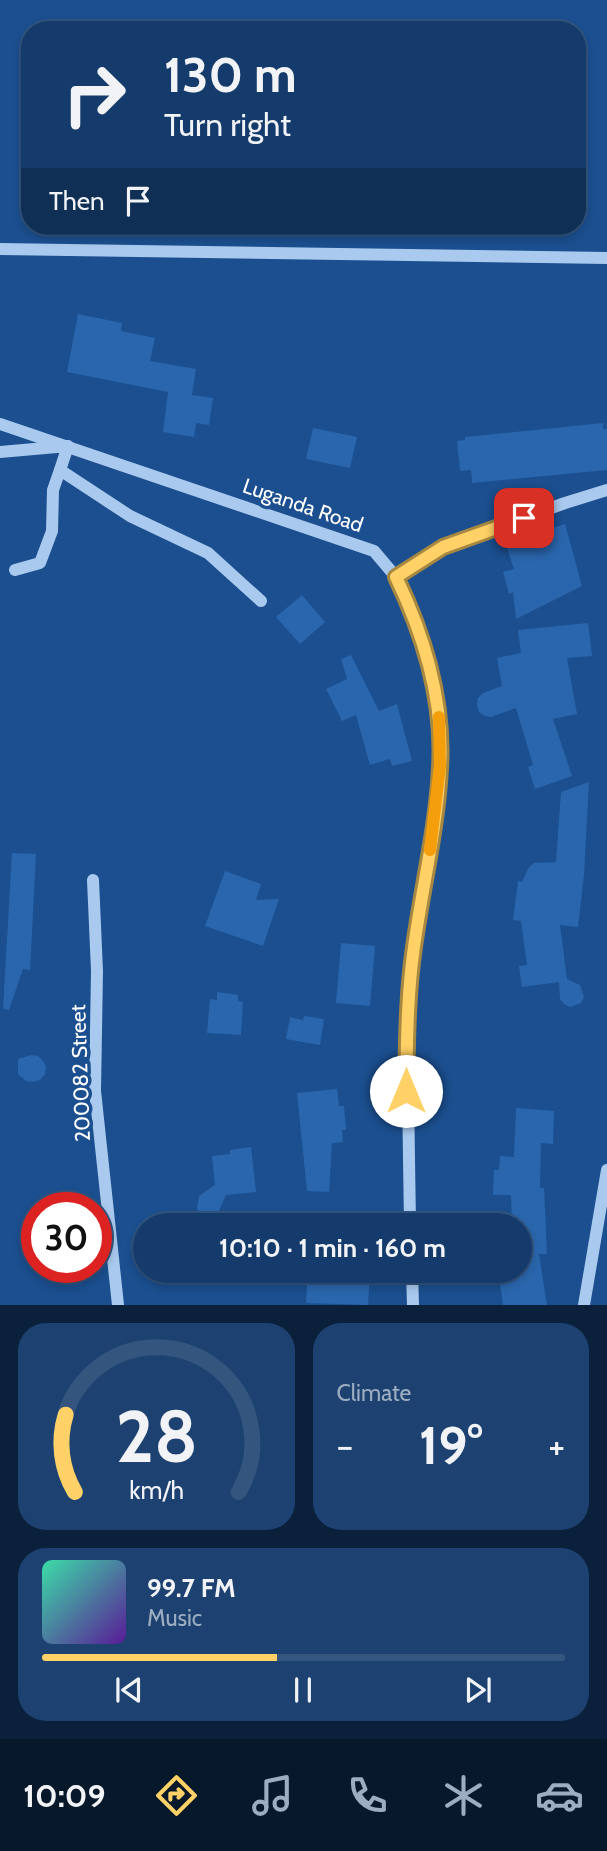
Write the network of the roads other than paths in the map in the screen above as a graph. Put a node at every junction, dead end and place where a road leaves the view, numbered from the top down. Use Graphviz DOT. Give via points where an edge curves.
graph roads {
  1 [pos="0,249"];
  2 [pos="607,258"];
  3 [pos="0,424"];
  4 [pos="68,446"];
  5 [pos="0,452"];
  6 [pos="60,470"];
  7 [pos="607,490"];
  8 [pos="15,570"];
  9 [pos="396,577"];
  10 [pos="261,601"];
  11 [pos="93,880"];
  12 [pos="607,1170"];
  13 [pos="410,1213"];
  14 [pos="412,1283"];
  15 [pos="118,1305"];
  16 [pos="413,1305"];
  17 [pos="584,1305"];
  1 -- 2 [label="street"];
  3 -- 4 [label="street, Luganda Road"];
  4 -- 5 [label="street"];
  4 -- 6 [label="street"];
  4 -- 9 [label="street, Luganda Road" via="374,551"];
  6 -- 8 [label="street" via="53,490 52,531 40,563"];
  6 -- 10 [label="street" via="130,516 208,553"];
  7 -- 9 [label="street" via="443,547"];
  9 -- 13 [label="street, Luganda Road" via="414,612 439,715 435,815 407,1024"];
  11 -- 15 [label="street, 200082 Street" via="95,1091"];
  12 -- 17 [label="street"];
  14 -- 16 [label="street"];
}
